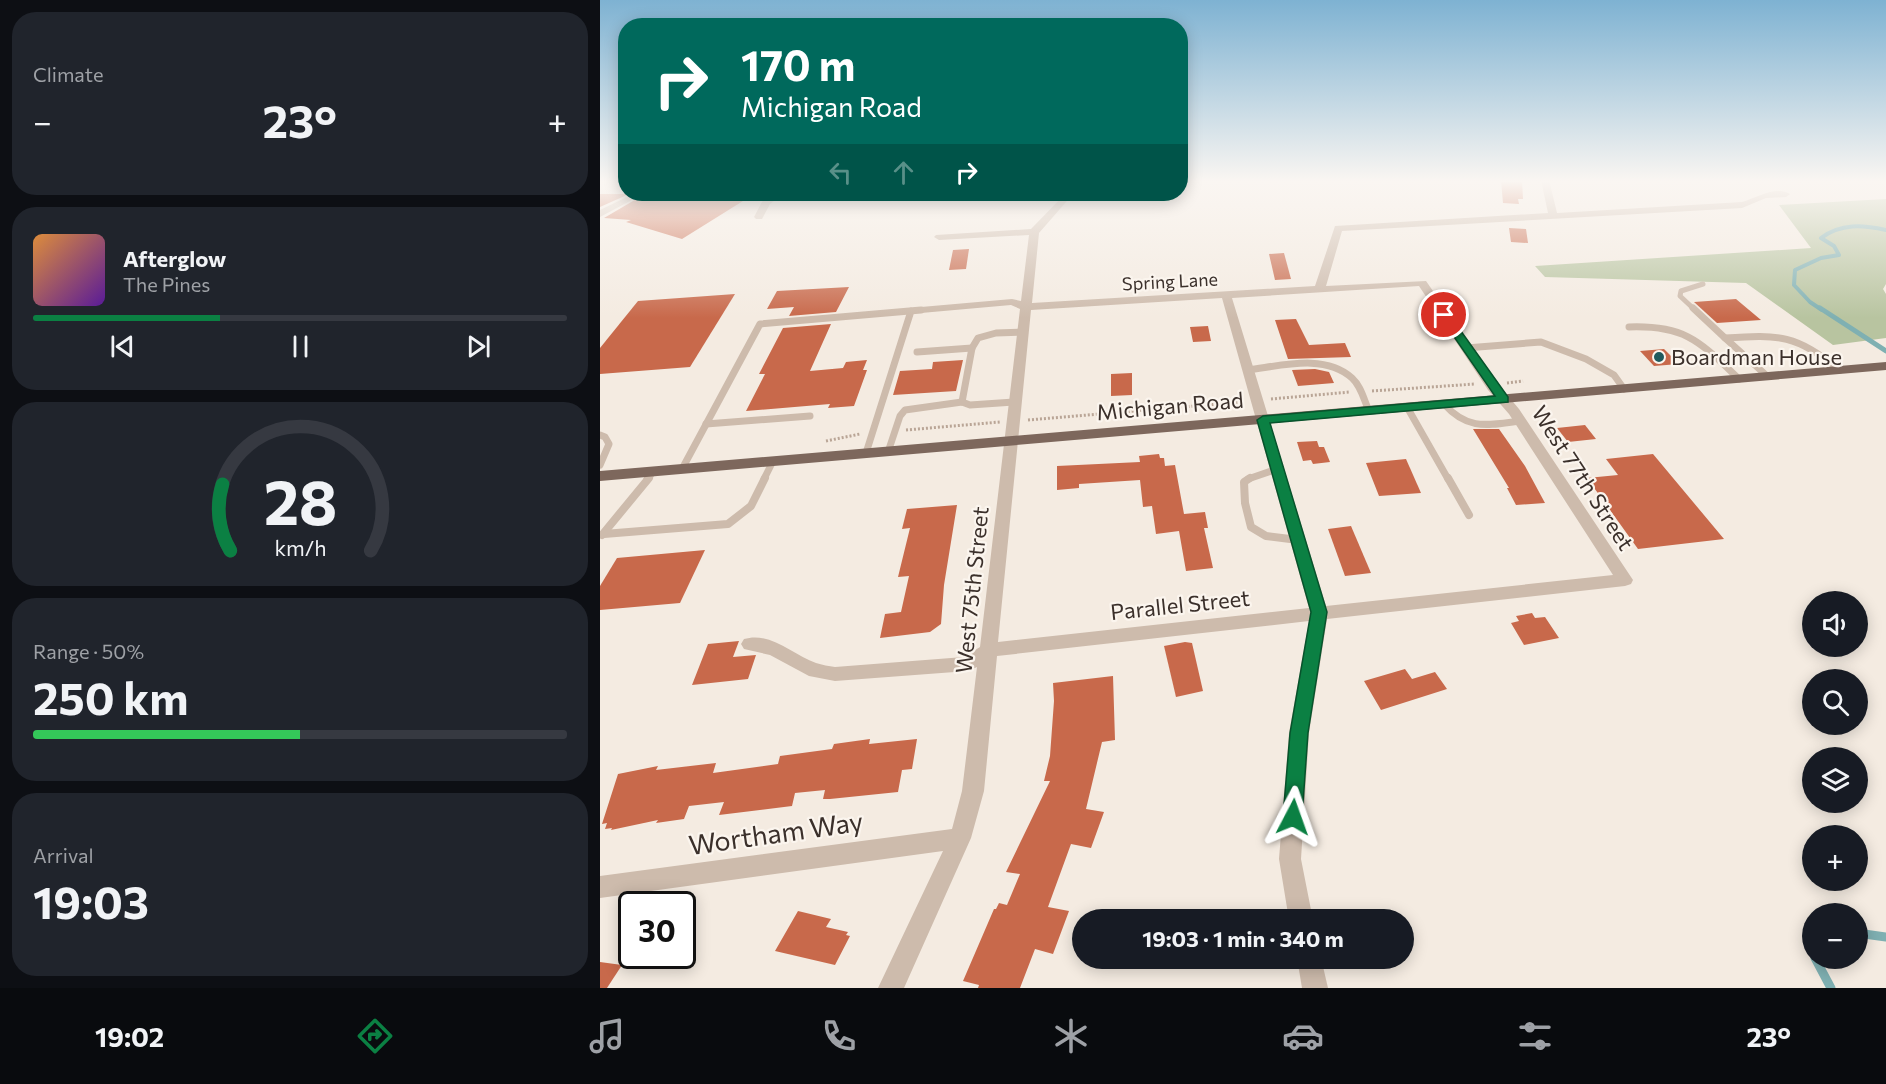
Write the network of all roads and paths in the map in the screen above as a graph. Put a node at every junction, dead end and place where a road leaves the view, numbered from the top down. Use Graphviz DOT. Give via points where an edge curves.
graph roads {
  1 [pos="1039,226"];
  2 [pos="1369,226"];
  3 [pos="1034,232"];
  4 [pos="939,237"];
  5 [pos="1422,283"];
  6 [pos="1703,284"];
  7 [pos="1320,289"];
  8 [pos="1226,296"];
  9 [pos="1026,307"];
  10 [pos="916,310"];
  11 [pos="1629,327"];
  12 [pos="1023,332"];
  13 [pos="1725,338"];
  14 [pos="972,348"];
  15 [pos="1466,348"];
  16 [pos="917,352"];
  17 [pos="1886,366"];
  18 [pos="1248,370"];
  19 [pos="1840,370"];
  20 [pos="1767,376"];
  21 [pos="1738,379"];
  22 [pos="1524,381"];
  23 [pos="1491,384"];
  24 [pos="1624,389"];
  25 [pos="1359,392"];
  26 [pos="1503,399"];
  27 [pos="1258,401"];
  28 [pos="962,402"];
  29 [pos="1014,402"];
  30 [pos="1444,404"];
  31 [pos="1407,407"];
  32 [pos="1369,411"];
  33 [pos="810,416"];
  34 [pos="1263,420"];
  35 [pos="1011,421"];
  36 [pos="1520,421"];
  37 [pos="706,424"];
  38 [pos="894,430"];
  39 [pos="873,432"];
  40 [pos="600,435"];
  41 [pos="1009,441"];
  42 [pos="824,442"];
  43 [pos="888,452"];
  44 [pos="866,453"];
  45 [pos="773,461"];
  46 [pos="600,465"];
  47 [pos="682,469"];
  48 [pos="1277,469"];
  49 [pos="654,471"];
  50 [pos="600,476"];
  51 [pos="1469,515"];
  52 [pos="602,536"];
  53 [pos="1298,540"];
  54 [pos="1624,580"];
  55 [pos="1319,612"];
  56 [pos="750,644"];
  57 [pos="989,650"];
  58 [pos="960,838"];
  59 [pos="600,887"];
  60 [pos="1299,909"];
  61 [pos="1312,969"];
  62 [pos="891,988"];
  63 [pos="1316,988"];
  1 -- 3 [label="street"];
  2 -- 7 [label="street" via="1338,228"];
  3 -- 4 [label="street"];
  3 -- 9 [label="street, West 75th Street"];
  5 -- 7 [label="street, Spring Lane"];
  5 -- 15 [label="street, West 77th Street"];
  6 -- 13 [label="lane" via="1681,291 1680,296"];
  7 -- 8 [label="street, Spring Lane"];
  8 -- 9 [label="street, Spring Lane"];
  8 -- 18 [label="street"];
  9 -- 10 [label="street, Spring Lane" via="1012,302"];
  9 -- 12 [label="street, West 75th Street"];
  10 -- 37 [label="lane" via="760,324"];
  10 -- 39 [label="lane"];
  11 -- 21 [label="lane" via="1659,325 1684,332 1706,346"];
  12 -- 14 [label="lane" via="978,338"];
  12 -- 29 [label="street, West 75th Street"];
  13 -- 19 [label="lane" via="1789,337 1801,341"];
  13 -- 20 [label="lane"];
  14 -- 16 [label="lane"];
  14 -- 28 [label="lane"];
  15 -- 23 [label="street, West 77th Street"];
  15 -- 24 [label="lane" via="1542,342 1614,375"];
  17 -- 19 [label="main road, Michigan Road"];
  18 -- 25 [label="lane" via="1330,365 1351,376"];
  18 -- 27 [label="street"];
  19 -- 20 [label="main road, Michigan Road"];
  20 -- 21 [label="main road, Michigan Road"];
  21 -- 24 [label="main road, Michigan Road"];
  22 -- 23 [label="path"];
  23 -- 25 [label="path"];
  23 -- 26 [label="street, West 77th Street"];
  24 -- 26 [label="main road, Michigan Road"];
  25 -- 27 [label="path"];
  25 -- 32 [label="lane"];
  26 -- 30 [label="main road, Michigan Road"];
  26 -- 36 [label="street, West 77th Street"];
  27 -- 34 [label="street"];
  27 -- 35 [label="path"];
  28 -- 29 [label="lane"];
  28 -- 38 [label="lane" via="905,410"];
  29 -- 35 [label="street, West 75th Street"];
  30 -- 31 [label="main road, Michigan Road"];
  30 -- 36 [label="lane" via="1464,424"];
  31 -- 32 [label="main road, Michigan Road"];
  31 -- 51 [label="lane"];
  32 -- 34 [label="main road, Michigan Road"];
  33 -- 37 [label="lane"];
  34 -- 41 [label="main road, Michigan Road"];
  34 -- 48 [label="street"];
  35 -- 38 [label="path"];
  35 -- 41 [label="street, West 75th Street"];
  36 -- 54 [label="street, West 77th Street"];
  37 -- 47 [label="lane"];
  38 -- 43 [label="lane"];
  39 -- 42 [label="path"];
  39 -- 44 [label="lane"];
  40 -- 46 [label="lane" via="609,444"];
  41 -- 43 [label="main road, Michigan Road"];
  41 -- 57 [label="street, West 75th Street"];
  43 -- 44 [label="main road, Michigan Road"];
  44 -- 45 [label="main road, Michigan Road"];
  45 -- 47 [label="main road, Michigan Road"];
  45 -- 52 [label="lane" via="752,506 728,524"];
  47 -- 49 [label="main road, Michigan Road"];
  48 -- 53 [label="street"];
  48 -- 53 [label="lane" via="1244,482 1251,527 1266,536"];
  49 -- 50 [label="main road, Michigan Road"];
  49 -- 52 [label="lane"];
  53 -- 55 [label="street"];
  54 -- 55 [label="street, Parallel Street"];
  55 -- 57 [label="street, Parallel Street"];
  55 -- 60 [label="street" via="1299,733 1290,859"];
  56 -- 57 [label="street, Parallel Street" via="775,649 816,671 835,674 968,664"];
  57 -- 58 [label="street, West 75th Street" via="976,772"];
  58 -- 59 [label="street, Wortham Way"];
  58 -- 62 [label="street, West 75th Street"];
  61 -- 63 [label="street"];
}
